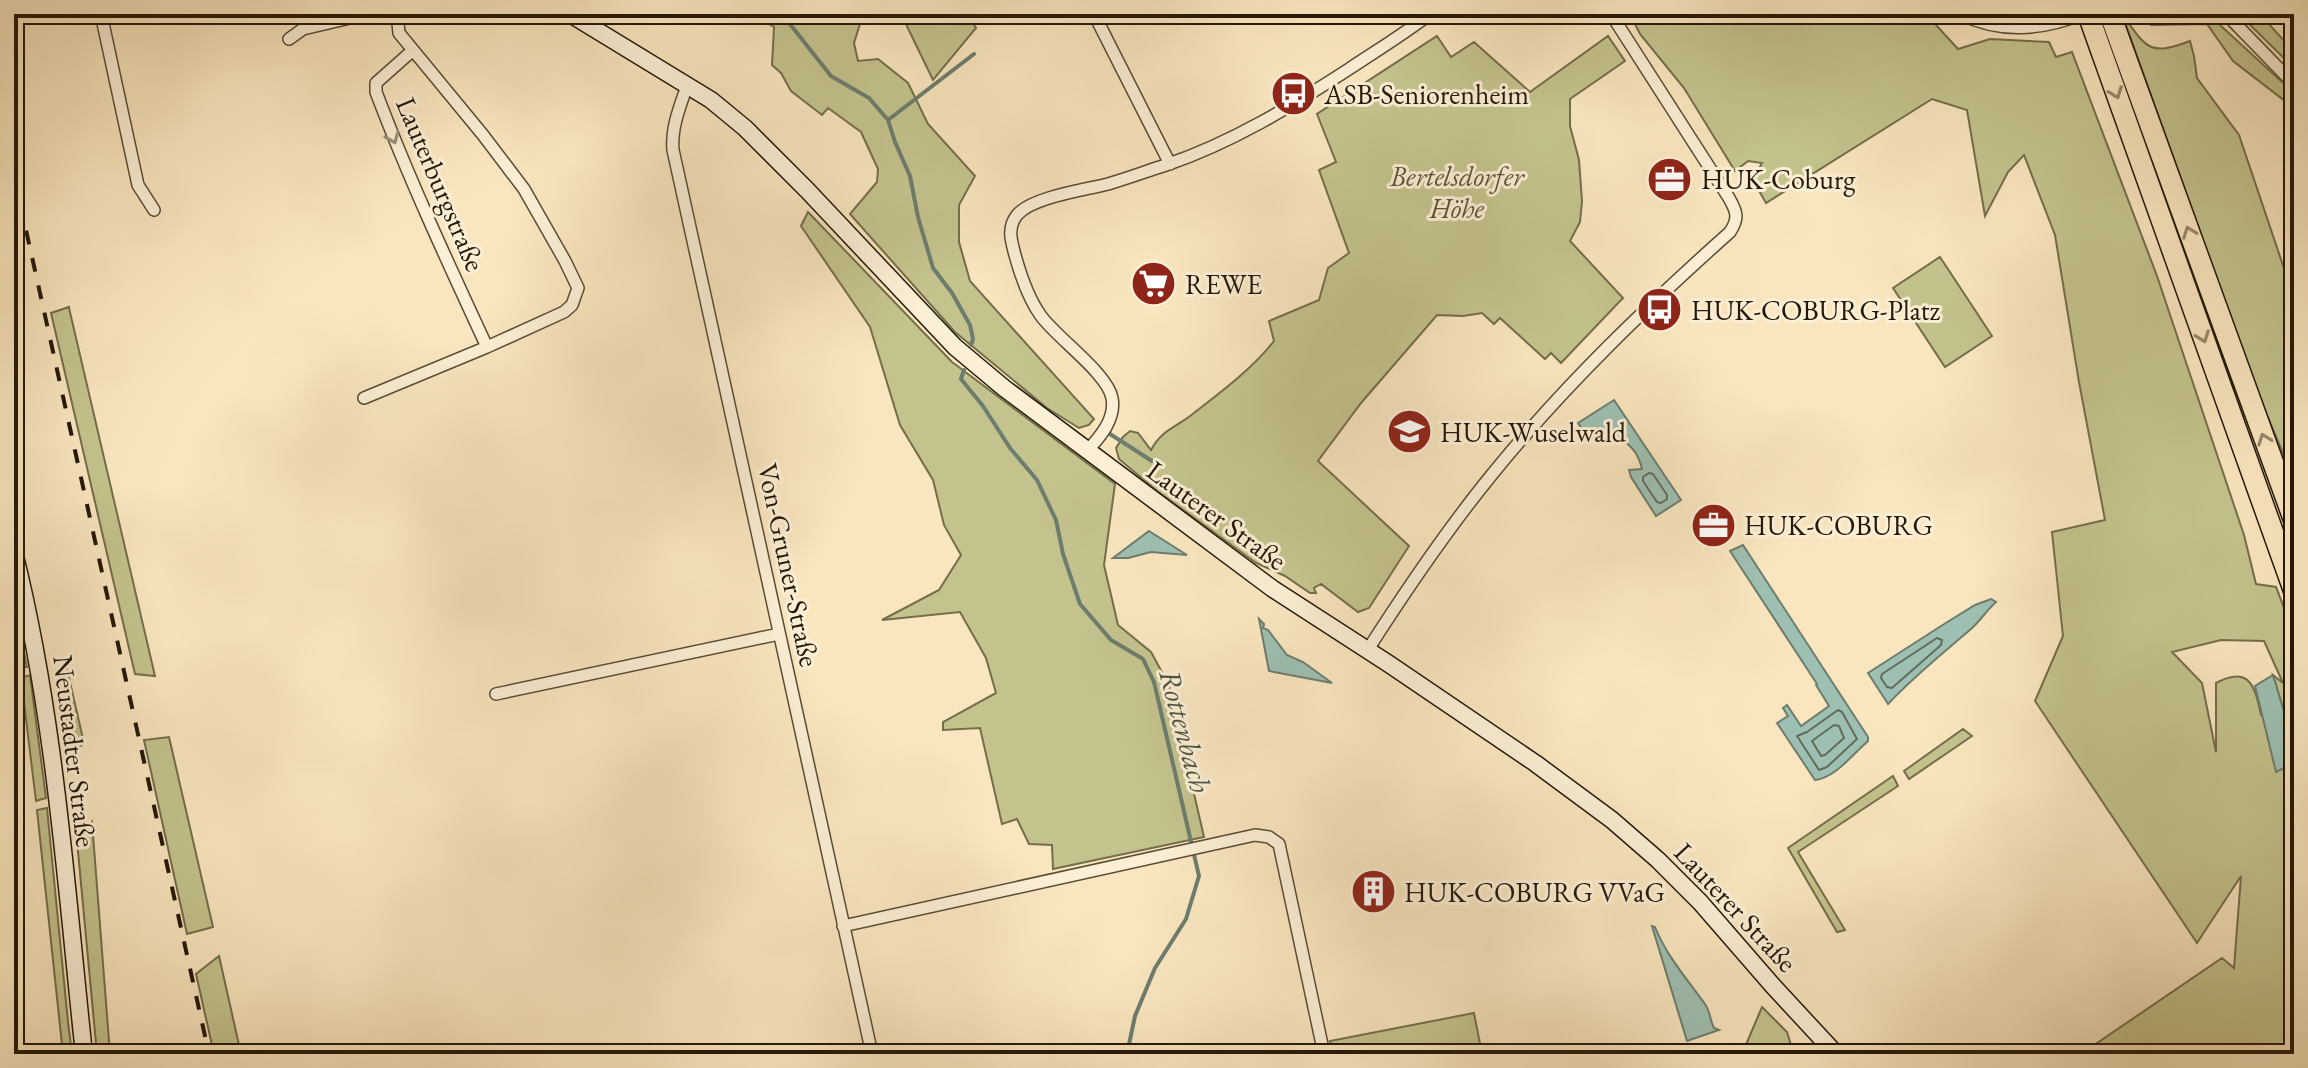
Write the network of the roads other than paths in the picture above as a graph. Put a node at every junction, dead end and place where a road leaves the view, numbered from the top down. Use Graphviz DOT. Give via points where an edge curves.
graph roads {
  1 [pos="101,14"];
  2 [pos="367,14"];
  3 [pos="397,14"];
  4 [pos="570,14"];
  5 [pos="1094,14"];
  6 [pos="1430,14"];
  7 [pos="1960,14"];
  8 [pos="2085,14"];
  9 [pos="2110,14"];
  10 [pos="2226,14"];
  11 [pos="1614,18"];
  12 [pos="289,39"];
  13 [pos="412,51"];
  14 [pos="2294,84"];
  15 [pos="687,86"];
  16 [pos="1170,164"];
  17 [pos="154,210"];
  18 [pos="487,347"];
  19 [pos="364,398"];
  20 [pos="1087,451"];
  21 [pos="2294,520"];
  22 [pos="14,552"];
  23 [pos="2294,591"];
  24 [pos="779,634"];
  25 [pos="1367,651"];
  26 [pos="496,694"];
  27 [pos="843,926"];
  28 [pos="1826,1051"];
  29 [pos="84,1054"];
  30 [pos="872,1054"];
  31 [pos="1324,1054"];
  1 -- 17 [label="street" via="138,185"];
  2 -- 12 [label="street" via="303,29"];
  3 -- 13 [label="street, Lauterburgstraße" via="399,33"];
  4 -- 15 [label="street, Lauterer Straße"];
  5 -- 16 [label="street"];
  6 -- 16 [label="street" via="1297,101"];
  7 -- 8 [label="street" via="1993,26 2033,29"];
  8 -- 23 [label="highway, one-way"];
  21 -- 9 [label="highway, one-way"];
  10 -- 14 [label="street"];
  11 -- 25 [label="street" via="1729,198 1736,223 1589,364 1526,435 1444,537"];
  13 -- 18 [label="street, Lauterburgstraße, one-way" via="376,83 376,92"];
  13 -- 18 [label="street, Lauterburgstraße" via="524,189 578,288 564,312"];
  15 -- 20 [label="street, Lauterer Straße" via="764,145 955,347"];
  15 -- 24 [label="street, Von-Gruner-Straße" via="672,144"];
  16 -- 20 [label="street" via="1040,201 1019,212 1010,227 1030,299 1112,395 1108,424"];
  18 -- 19 [label="street, Lauterburgstraße"];
  20 -- 25 [label="street, Lauterer Straße" via="1273,589"];
  22 -- 29 [label="street, Neustadter Straße" via="54,768"];
  24 -- 26 [label="street"];
  24 -- 27 [label="street, Von-Gruner-Straße"];
  25 -- 28 [label="street, Lauterer Straße" via="1535,763 1658,860"];
  27 -- 30 [label="street, Von-Gruner-Straße"];
  27 -- 31 [label="street" via="1255,835 1269,837 1279,844"];
}
